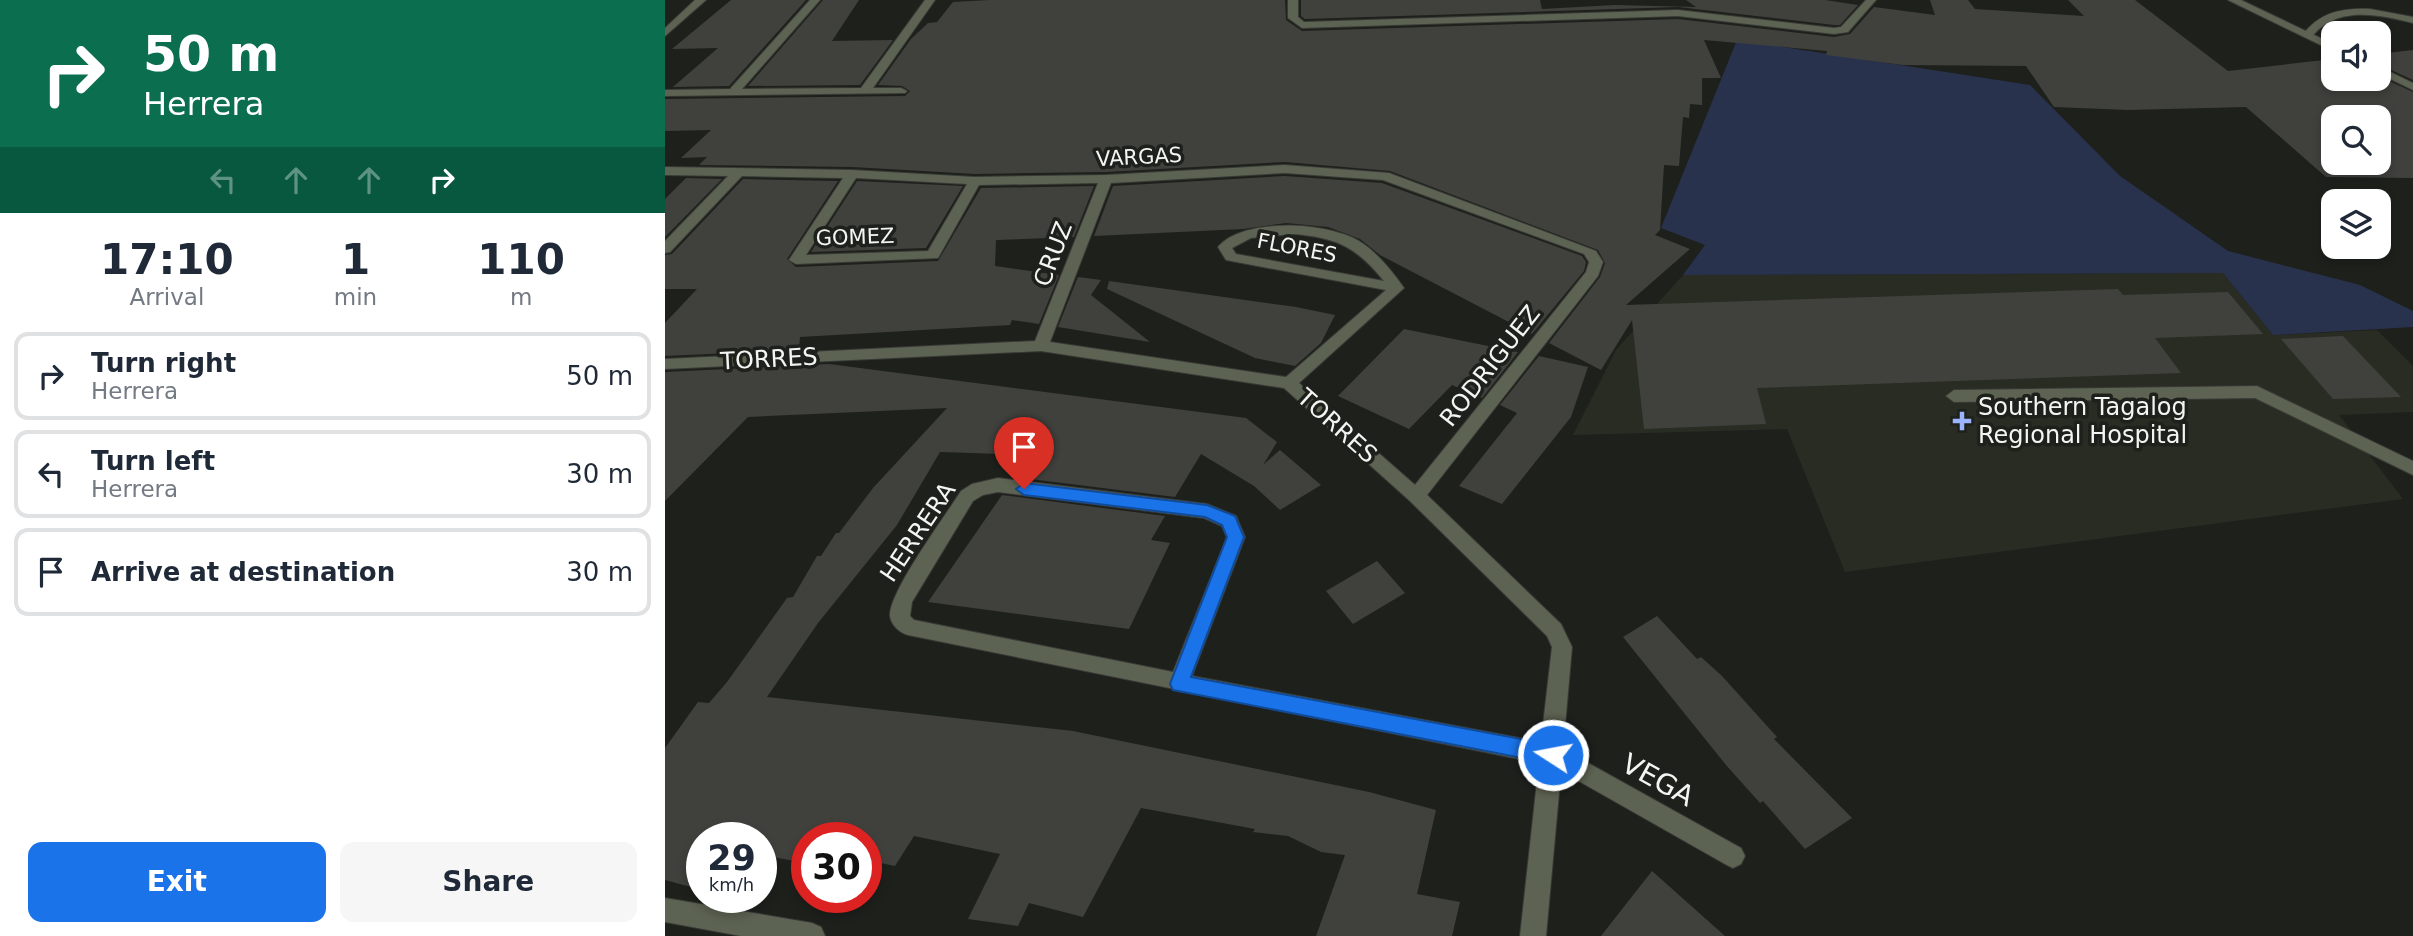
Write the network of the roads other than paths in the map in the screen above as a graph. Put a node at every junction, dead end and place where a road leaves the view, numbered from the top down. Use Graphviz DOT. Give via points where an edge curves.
graph roads {
  1 [pos="701,0"];
  2 [pos="815,0"];
  3 [pos="930,0"];
  4 [pos="1293,0"];
  5 [pos="1871,0"];
  6 [pos="2233,0"];
  7 [pos="1673,1"];
  8 [pos="1678,13"];
  9 [pos="2413,20"];
  10 [pos="666,31"];
  11 [pos="2307,36"];
  12 [pos="2321,42"];
  13 [pos="2391,76"];
  14 [pos="2413,87"];
  15 [pos="901,91"];
  16 [pos="733,92"];
  17 [pos="865,92"];
  18 [pos="665,93"];
  19 [pos="665,171"];
  20 [pos="739,172"];
  21 [pos="852,174"];
  22 [pos="1106,179"];
  23 [pos="975,181"];
  24 [pos="666,247"];
  25 [pos="1596,262"];
  26 [pos="1397,288"];
  27 [pos="1041,346"];
  28 [pos="665,364"];
  29 [pos="1289,383"];
  30 [pos="1954,396"];
  31 [pos="2413,469"];
  32 [pos="1416,496"];
  33 [pos="1179,684"];
  34 [pos="1553,755"];
  35 [pos="1733,856"];
  36 [pos="665,910"];
  37 [pos="812,936"];
  38 [pos="1533,936"];
  1 -- 10 [label="street"];
  2 -- 16 [label="street"];
  3 -- 17 [label="street"];
  4 -- 8 [label="street" via="1293,18 1302,25"];
  5 -- 8 [label="street" via="1840,31"];
  6 -- 11 [label="street"];
  7 -- 8 [label="street"];
  9 -- 11 [label="street" via="2352,13 2321,18"];
  11 -- 12 [label="street"];
  13 -- 14 [label="street"];
  15 -- 17 [label="street"];
  16 -- 17 [label="street"];
  16 -- 18 [label="street"];
  19 -- 20 [label="street, VARGAS"];
  20 -- 21 [label="street, VARGAS"];
  20 -- 24 [label="street"];
  21 -- 23 [label="street, VARGAS"];
  21 -- 23 [label="street, GOMEZ" via="796,260 933,255"];
  22 -- 23 [label="street, VARGAS"];
  22 -- 25 [label="street, VARGAS" via="1285,169 1385,177 1589,251"];
  22 -- 27 [label="street, CRUZ"];
  25 -- 32 [label="street, RODRIGUEZ" via="1593,273"];
  26 -- 26 [label="street, FLORES" via="1367,251 1325,232 1250,233 1234,238 1226,247 1230,257"];
  26 -- 29 [label="street"];
  27 -- 28 [label="street, TORRES"];
  27 -- 29 [label="street, TORRES"];
  29 -- 32 [label="street, TORRES"];
  30 -- 31 [label="street" via="2257,392"];
  32 -- 34 [label="street, TORRES" via="1554,630 1563,664"];
  33 -- 33 [label="street, HERRERA" via="908,627 900,618 902,601 967,496 978,489 998,485 1207,511 1229,521 1236,537"];
  33 -- 34 [label="street, HERRERA"];
  34 -- 35 [label="street, VEGA"];
  34 -- 38 [label="street, TORRES"];
  36 -- 37 [label="street"];
}
